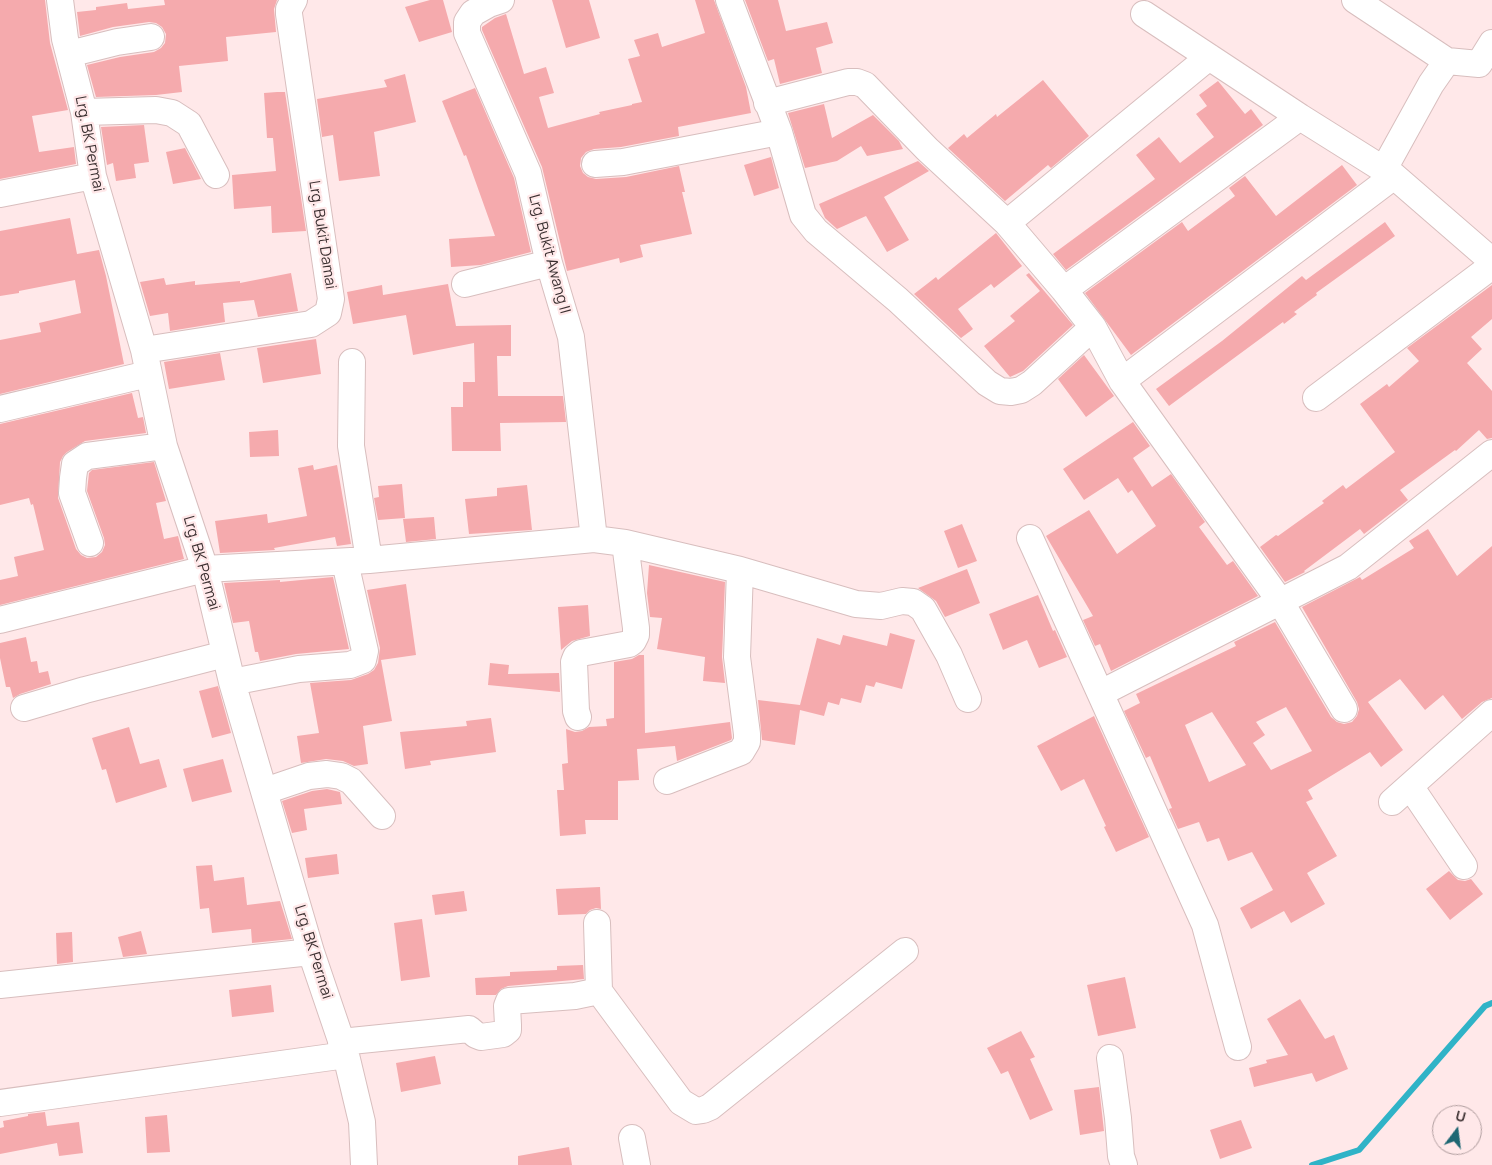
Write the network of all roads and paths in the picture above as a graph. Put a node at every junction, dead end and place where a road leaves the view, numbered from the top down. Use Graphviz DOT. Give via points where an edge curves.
graph roads {
  1 [pos="60,0"];
  2 [pos="294,0"];
  3 [pos="501,0"];
  4 [pos="729,0"];
  5 [pos="1355,0"];
  6 [pos="1144,14"];
  7 [pos="151,36"];
  8 [pos="69,54"];
  9 [pos="1208,57"];
  10 [pos="1488,60"];
  11 [pos="1447,62"];
  12 [pos="767,103"];
  13 [pos="84,112"];
  14 [pos="1300,117"];
  15 [pos="778,132"];
  16 [pos="595,164"];
  17 [pos="1389,173"];
  18 [pos="216,175"];
  19 [pos="93,176"];
  20 [pos="0,194"];
  21 [pos="1007,223"];
  22 [pos="1492,261"];
  23 [pos="549,263"];
  24 [pos="1492,266"];
  25 [pos="465,284"];
  26 [pos="1064,290"];
  27 [pos="1093,327"];
  28 [pos="146,362"];
  29 [pos="352,362"];
  30 [pos="1122,381"];
  31 [pos="1316,398"];
  32 [pos="0,409"];
  33 [pos="164,446"];
  34 [pos="1492,452"];
  35 [pos="1030,538"];
  36 [pos="594,539"];
  37 [pos="90,543"];
  38 [pos="625,543"];
  39 [pos="357,561"];
  40 [pos="205,569"];
  41 [pos="740,570"];
  42 [pos="1280,601"];
  43 [pos="0,620"];
  44 [pos="225,654"];
  45 [pos="232,682"];
  46 [pos="1101,693"];
  47 [pos="968,699"];
  48 [pos="24,708"];
  49 [pos="1344,709"];
  50 [pos="1492,713"];
  51 [pos="578,717"];
  52 [pos="666,781"];
  53 [pos="264,791"];
  54 [pos="382,816"];
  55 [pos="1464,866"];
  56 [pos="597,923"];
  57 [pos="905,951"];
  58 [pos="311,952"];
  59 [pos="0,985"];
  60 [pos="599,991"];
  61 [pos="1238,1047"];
  62 [pos="344,1048"];
  63 [pos="1110,1058"];
  64 [pos="0,1103"];
  65 [pos="632,1138"];
  66 [pos="364,1165"];
  67 [pos="637,1165"];
  68 [pos="1124,1165"];
  1 -- 8 [label="street, Lrg. BK Permai"];
  2 -- 28 [label="street, Lrg. Bukit Damai" via="288,9 332,299 328,314 311,324"];
  3 -- 23 [label="street, Lrg. Bukit Awang II" via="473,13 467,22 467,33 528,173"];
  4 -- 12 [label="street"];
  5 -- 11 [label="street"];
  6 -- 9 [label="street"];
  7 -- 8 [label="street"];
  8 -- 13 [label="street, Lrg. BK Permai"];
  9 -- 14 [label="street"];
  9 -- 21 [label="street"];
  10 -- 11 [label="street"];
  11 -- 17 [label="street" via="1431,84"];
  12 -- 15 [label="street"];
  12 -- 21 [label="street" via="848,82 865,85 927,149"];
  13 -- 18 [label="street" via="156,110 172,113 189,124"];
  13 -- 19 [label="street, Lrg. BK Permai"];
  14 -- 17 [label="street"];
  14 -- 26 [label="street"];
  15 -- 16 [label="street" via="623,162"];
  15 -- 27 [label="street" via="802,215 987,383 1000,391 1021,390"];
  17 -- 22 [label="street"];
  17 -- 30 [label="street"];
  19 -- 20 [label="street"];
  19 -- 28 [label="street, Lrg. BK Permai"];
  21 -- 26 [label="street"];
  23 -- 25 [label="street"];
  23 -- 36 [label="street, Lrg. Bukit Awang II" via="571,337"];
  24 -- 31 [label="street"];
  26 -- 27 [label="street"];
  27 -- 30 [label="street"];
  28 -- 32 [label="street, Lrg. Bukit Damai"];
  28 -- 33 [label="street, Lrg. BK Permai"];
  29 -- 39 [label="street" via="351,446"];
  30 -- 42 [label="street"];
  33 -- 37 [label="street" via="87,456 76,464 72,493"];
  33 -- 40 [label="street, Lrg. BK Permai"];
  34 -- 42 [label="street" via="1348,567"];
  35 -- 46 [label="street"];
  36 -- 38 [label="street"];
  36 -- 39 [label="street"];
  38 -- 41 [label="street"];
  38 -- 51 [label="street" via="636,634 630,644 581,653 576,657"];
  39 -- 40 [label="street"];
  39 -- 45 [label="street" via="365,651 363,660 350,665 299,669"];
  40 -- 43 [label="street"];
  40 -- 44 [label="street, Lrg. BK Permai"];
  41 -- 47 [label="street" via="856,604 881,606 913,602 923,609 949,655"];
  41 -- 52 [label="street" via="737,657 747,742 741,752"];
  42 -- 46 [label="street"];
  42 -- 49 [label="street"];
  44 -- 45 [label="street, Lrg. BK Permai"];
  44 -- 48 [label="street"];
  45 -- 53 [label="street, Lrg. BK Permai"];
  46 -- 61 [label="street" via="1205,926"];
  50 -- 55 [label="street" via="1401,794"];
  53 -- 54 [label="street" via="309,776 341,776 351,781"];
  53 -- 58 [label="street, Lrg. BK Permai"];
  56 -- 60 [label="street"];
  57 -- 60 [label="street" via="710,1107 696,1111 681,1102"];
  58 -- 59 [label="street"];
  58 -- 62 [label="street, Lrg. BK Permai"];
  60 -- 62 [label="street" via="509,1001 508,1030 503,1034 482,1037 470,1029"];
  62 -- 64 [label="street"];
  62 -- 66 [label="street, Lrg. BK Permai" via="362,1122"];
  63 -- 68 [label="street"];
  65 -- 67 [label="street"];
}
